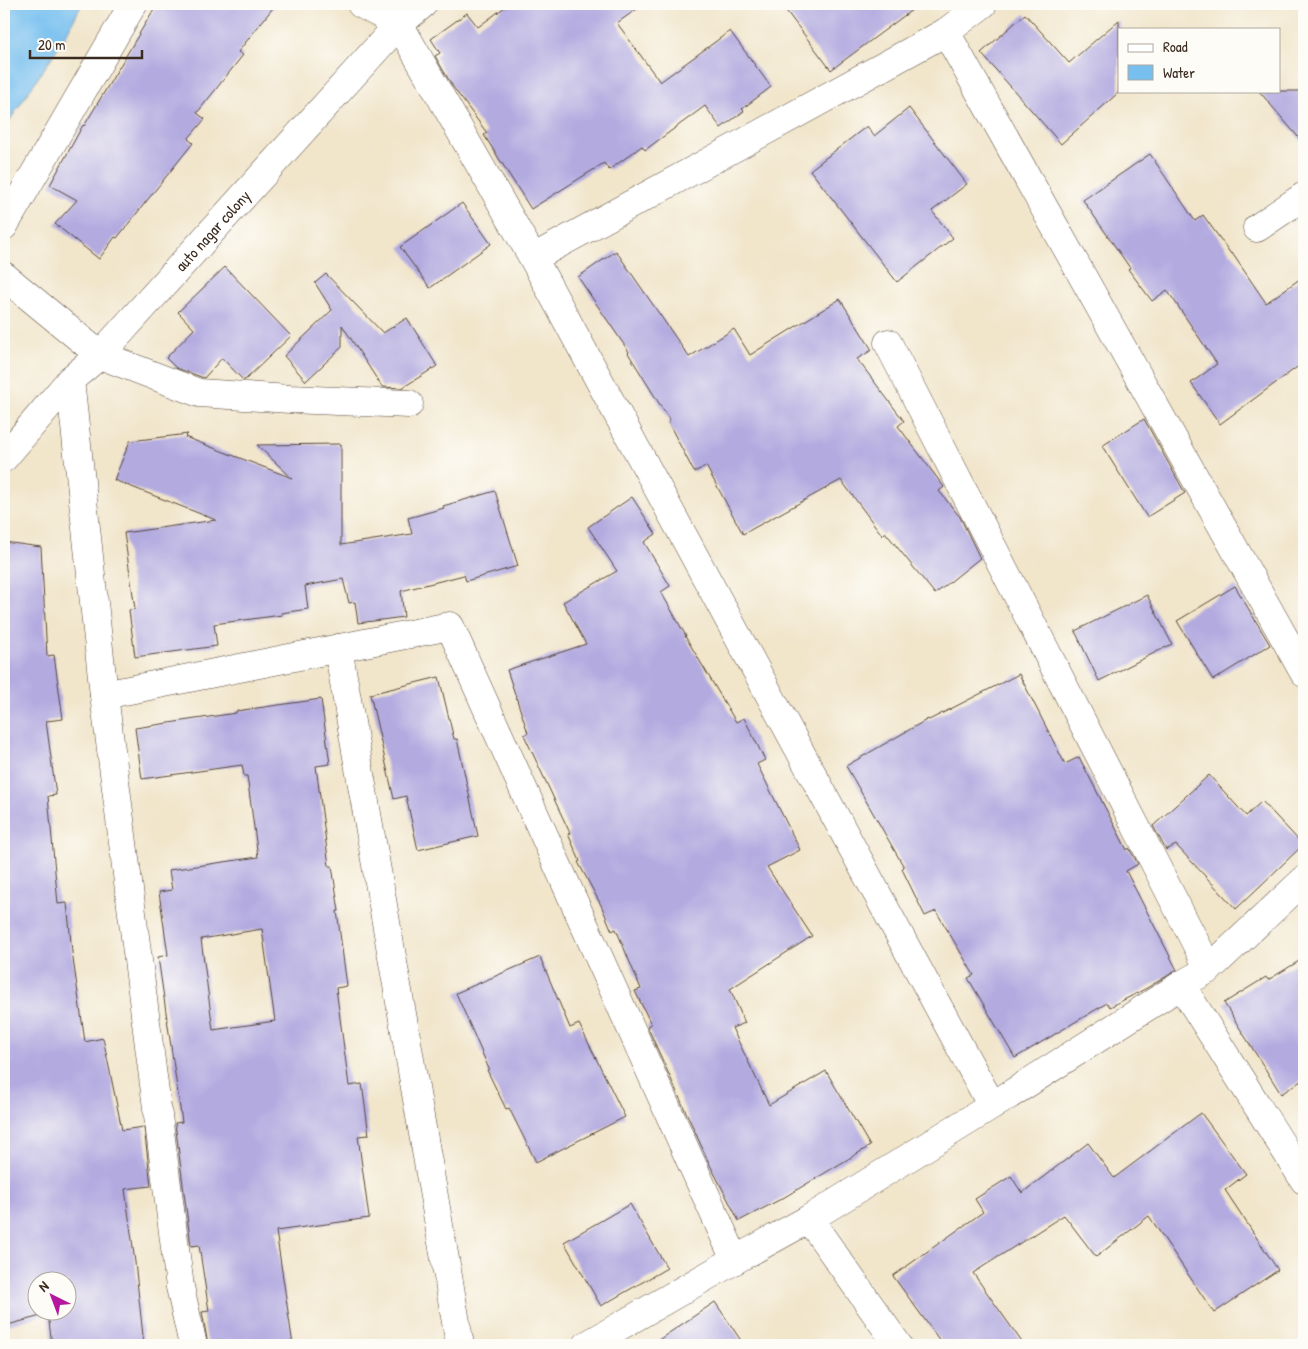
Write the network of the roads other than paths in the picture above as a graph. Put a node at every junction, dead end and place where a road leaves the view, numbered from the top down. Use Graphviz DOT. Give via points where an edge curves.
graph roads {
  1 [pos="133,4"];
  2 [pos="361,4"];
  3 [pos="423,4"];
  4 [pos="983,4"];
  5 [pos="399,24"];
  6 [pos="946,32"];
  7 [pos="1304,196"];
  8 [pos="4,226"];
  9 [pos="1257,228"];
  10 [pos="533,258"];
  11 [pos="4,276"];
  12 [pos="888,342"];
  13 [pos="100,355"];
  14 [pos="70,380"];
  15 [pos="409,404"];
  16 [pos="4,458"];
  17 [pos="338,648"];
  18 [pos="1304,673"];
  19 [pos="104,694"];
  20 [pos="1304,880"];
  21 [pos="1209,969"];
  22 [pos="1181,985"];
  23 [pos="992,1106"];
  24 [pos="1304,1180"];
  25 [pos="809,1219"];
  26 [pos="735,1260"];
  27 [pos="193,1345"];
  28 [pos="460,1345"];
  29 [pos="587,1345"];
  30 [pos="898,1345"];
  1 -- 8 [label="street"];
  2 -- 5 [label="street"];
  3 -- 5 [label="street, auto nagar colony"];
  4 -- 6 [label="street"];
  5 -- 10 [label="street"];
  5 -- 13 [label="street, auto nagar colony"];
  6 -- 10 [label="street"];
  6 -- 18 [label="street"];
  7 -- 9 [label="street"];
  10 -- 23 [label="street"];
  11 -- 13 [label="street"];
  12 -- 21 [label="street"];
  13 -- 14 [label="street, auto nagar colony"];
  13 -- 15 [label="street" via="199,393"];
  14 -- 16 [label="street, auto nagar colony"];
  14 -- 19 [label="street"];
  17 -- 19 [label="street"];
  17 -- 26 [label="street" via="450,626"];
  17 -- 28 [label="street"];
  19 -- 27 [label="street" via="180,1287"];
  20 -- 21 [label="street"];
  21 -- 22 [label="street"];
  22 -- 23 [label="street"];
  22 -- 24 [label="street"];
  23 -- 25 [label="street"];
  25 -- 26 [label="street"];
  25 -- 30 [label="street"];
  26 -- 29 [label="street"];
}
